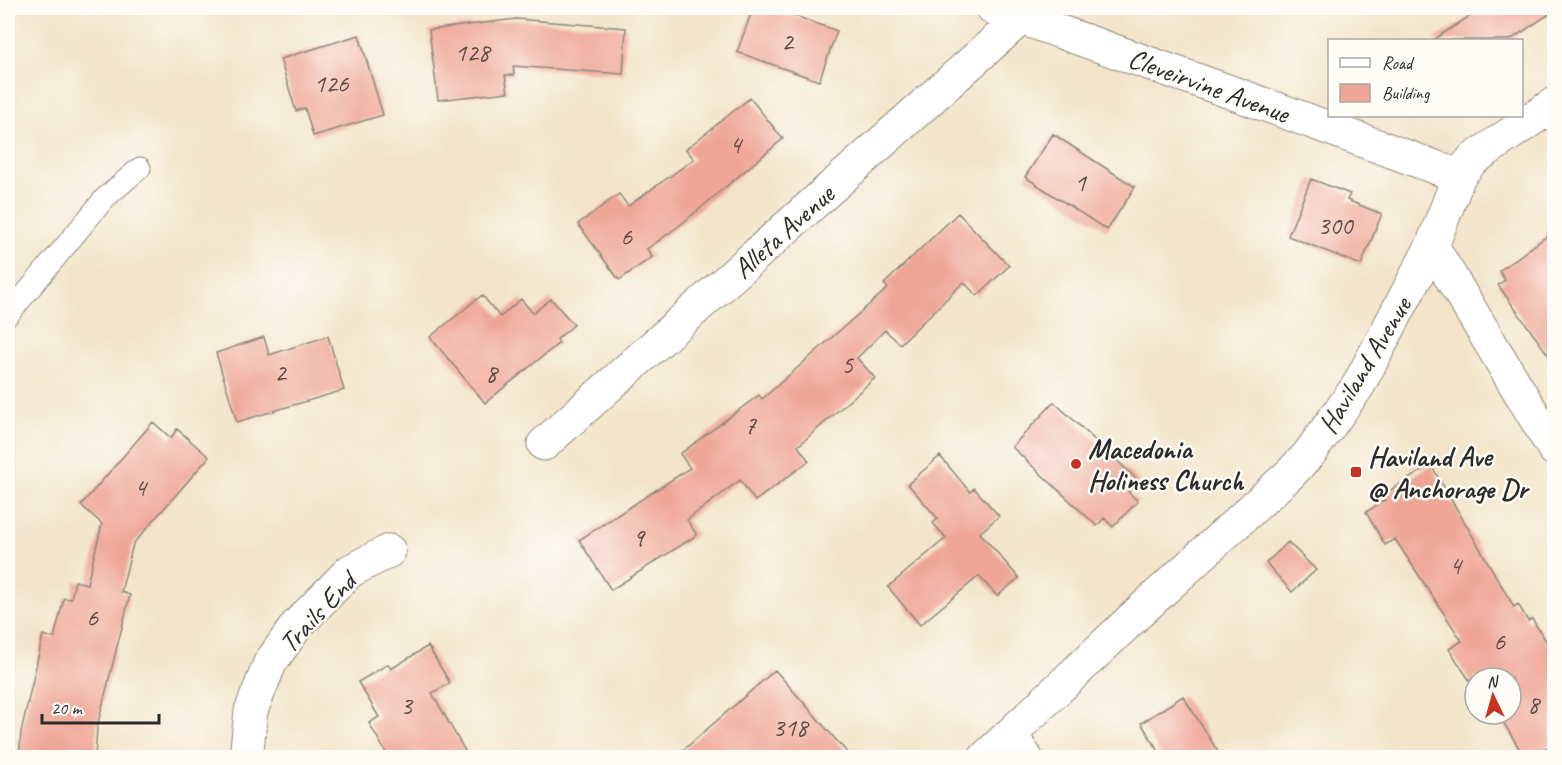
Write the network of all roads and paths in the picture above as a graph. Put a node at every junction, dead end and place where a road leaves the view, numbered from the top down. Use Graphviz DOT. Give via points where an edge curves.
graph roads {
  1 [pos="1007,13"];
  2 [pos="1554,104"];
  3 [pos="140,168"];
  4 [pos="1459,176"];
  5 [pos="1432,246"];
  6 [pos="8,315"];
  7 [pos="544,444"];
  8 [pos="1554,449"];
  9 [pos="389,551"];
  10 [pos="1019,746"];
  11 [pos="246,758"];
  12 [pos="985,758"];
  1 -- 4 [label="street, Cleveirvine Avenue"];
  1 -- 7 [label="street, Alleta Avenue"];
  2 -- 4 [label="street, Haviland Avenue" via="1472,160"];
  3 -- 6 [label="lane" via="105,198"];
  4 -- 5 [label="street, Haviland Avenue"];
  5 -- 8 [label="street"];
  5 -- 10 [label="street, Haviland Avenue" via="1358,386 1309,454 1137,614"];
  9 -- 11 [label="street, Trails End" via="350,571 297,626 270,663 251,711"];
  10 -- 12 [label="street, Haviland Avenue"];
}
